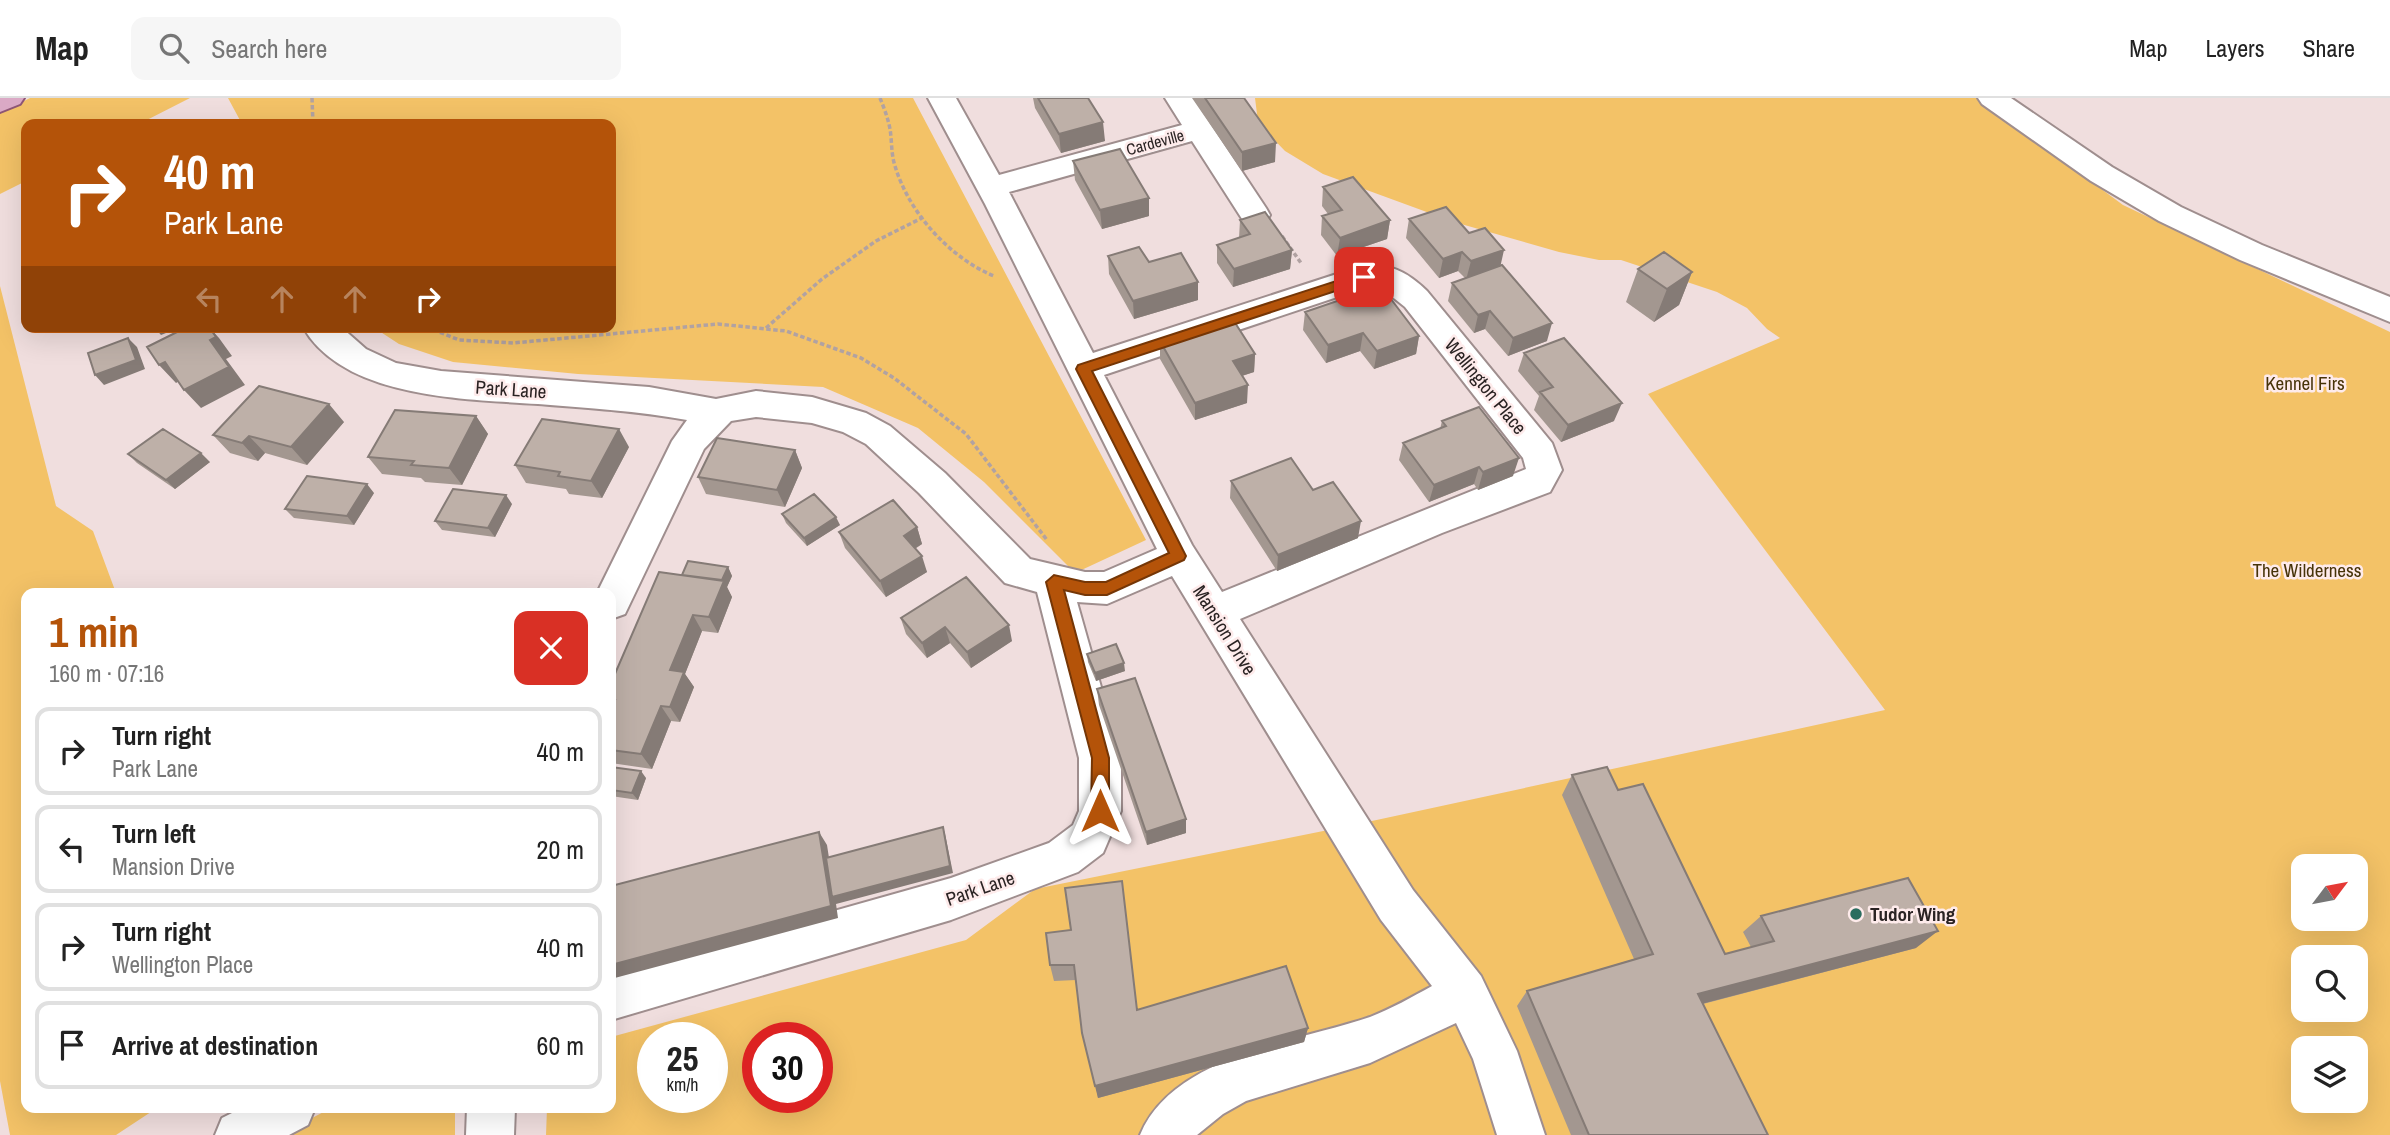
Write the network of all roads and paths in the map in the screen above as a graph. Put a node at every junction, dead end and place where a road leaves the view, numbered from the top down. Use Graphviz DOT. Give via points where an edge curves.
graph roads {
  1 [pos="10,98"];
  2 [pos="312,98"];
  3 [pos="880,98"];
  4 [pos="943,98"];
  5 [pos="1179,98"];
  6 [pos="1992,98"];
  7 [pos="0,103"];
  8 [pos="313,119"];
  9 [pos="1198,130"];
  10 [pos="991,187"];
  11 [pos="1255,215"];
  12 [pos="924,217"];
  13 [pos="1033,270"];
  14 [pos="1320,291"];
  15 [pos="2390,310"];
  16 [pos="765,329"];
  17 [pos="326,333"];
  18 [pos="1083,369"];
  19 [pos="719,412"];
  20 [pos="1179,556"];
  21 [pos="1054,582"];
  22 [pos="616,593"];
  23 [pos="1213,613"];
  24 [pos="1465,992"];
  25 [pos="616,996"];
  26 [pos="282,1113"];
  27 [pos="491,1113"];
  28 [pos="239,1135"];
  29 [pos="490,1135"];
  30 [pos="1164,1135"];
  31 [pos="1521,1135"];
  1 -- 7 [label="main road"];
  2 -- 8 [label="path"];
  3 -- 12 [label="path" via="895,166 911,202"];
  4 -- 10 [label="street, Mansion Drive"];
  5 -- 9 [label="street, Cardeville"];
  6 -- 15 [label="street" via="2093,169 2169,214"];
  9 -- 10 [label="street, Cardeville"];
  9 -- 11 [label="street, Cardeville"];
  10 -- 13 [label="street, Mansion Drive"];
  11 -- 14 [label="path" via="1271,221"];
  12 -- 13 [label="path" via="978,272 999,277"];
  12 -- 16 [label="path" via="876,241"];
  13 -- 18 [label="street, Mansion Drive"];
  14 -- 18 [label="street, Wellington Place"];
  14 -- 23 [label="street, Wellington Place" via="1375,275 1403,285 1535,447 1544,470 1537,482 1523,489"];
  17 -- 19 [label="street, Park Lane" via="354,358 390,374 441,384 649,400"];
  18 -- 20 [label="street, Mansion Drive"];
  19 -- 21 [label="street, Park Lane" via="756,404 812,410 853,422 878,435 932,483 1018,572"];
  19 -- 22 [label="street" via="690,441"];
  20 -- 21 [label="street, Park Lane" via="1107,588"];
  20 -- 23 [label="street, Mansion Drive"];
  21 -- 25 [label="street, Park Lane" via="1100,758 1100,811 1088,839 1063,858 951,899"];
  23 -- 24 [label="street, Mansion Drive" via="1397,905"];
  24 -- 30 [label="street" via="1393,1031 1260,1072 1221,1089 1191,1107"];
  24 -- 31 [label="street, Mansion Drive" via="1494,1051"];
  26 -- 28 [label="street"];
  27 -- 29 [label="street"];
}
